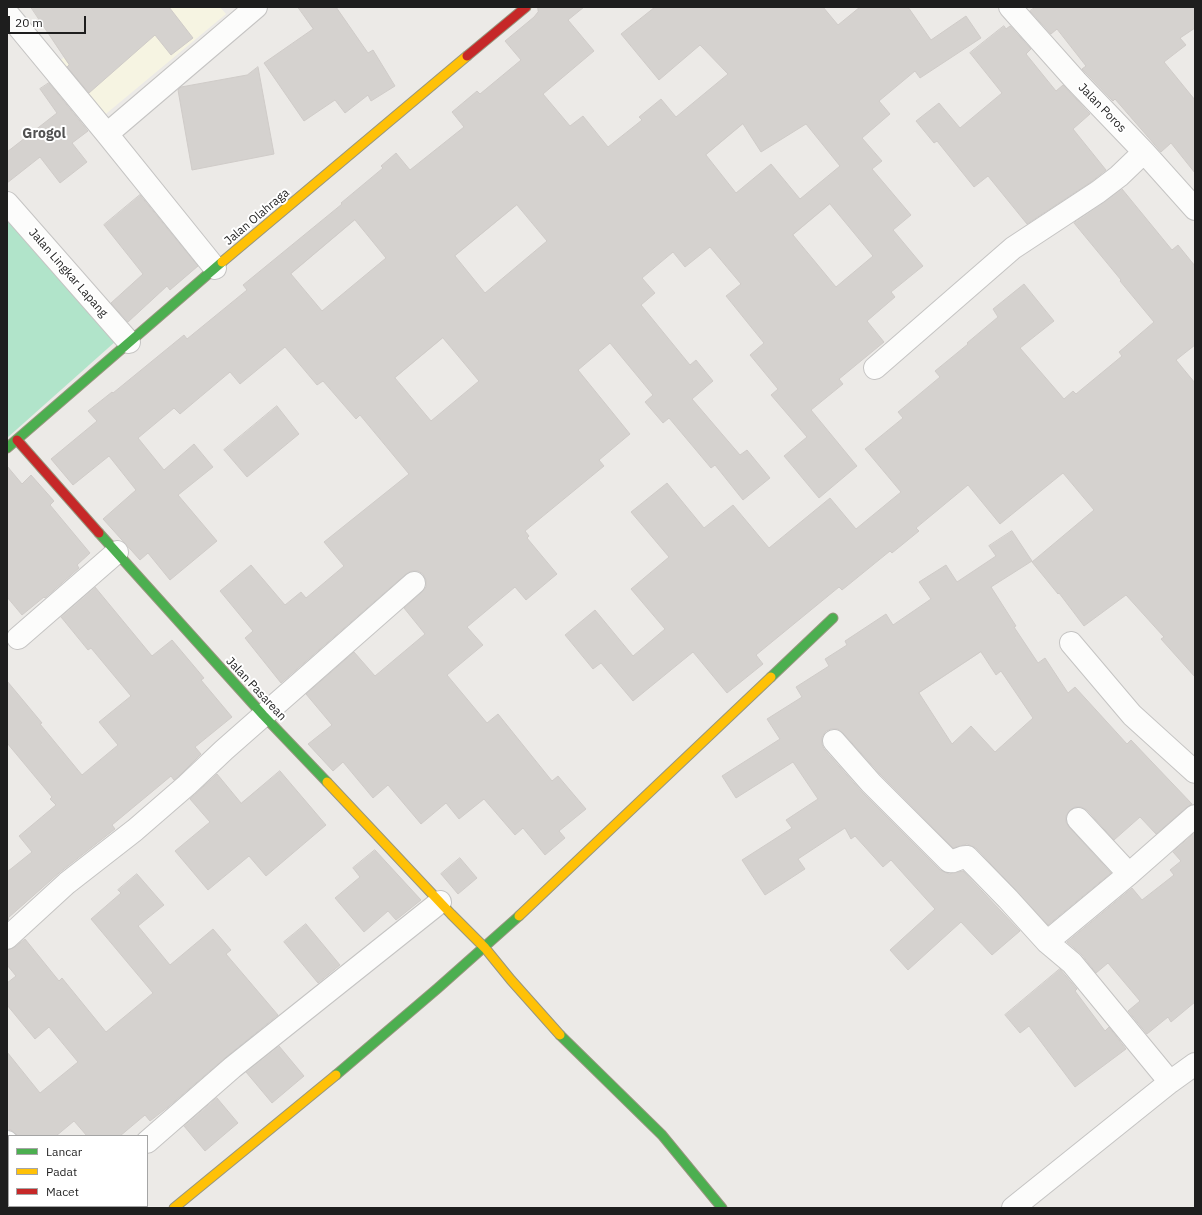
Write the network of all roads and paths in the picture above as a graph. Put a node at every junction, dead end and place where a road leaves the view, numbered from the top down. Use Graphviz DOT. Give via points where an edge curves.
graph roads {
  1 [pos="256,7"];
  2 [pos="526,7"];
  3 [pos="1010,7"];
  4 [pos="7,13"];
  5 [pos="107,134"];
  6 [pos="1144,152"];
  7 [pos="7,203"];
  8 [pos="1195,209"];
  9 [pos="215,268"];
  10 [pos="128,342"];
  11 [pos="875,368"];
  12 [pos="17,440"];
  13 [pos="7,448"];
  14 [pos="117,552"];
  15 [pos="414,583"];
  16 [pos="833,618"];
  17 [pos="18,638"];
  18 [pos="1071,643"];
  19 [pos="263,715"];
  20 [pos="834,741"];
  21 [pos="1195,772"];
  22 [pos="1195,816"];
  23 [pos="1078,819"];
  24 [pos="1129,874"];
  25 [pos="440,902"];
  26 [pos="7,938"];
  27 [pos="1047,942"];
  28 [pos="485,948"];
  29 [pos="1195,1064"];
  30 [pos="1170,1082"];
  31 [pos="148,1141"];
  32 [pos="174,1208"];
  33 [pos="722,1208"];
  34 [pos="1013,1208"];
  1 -- 5 [label="street"];
  2 -- 9 [label="street, Jalan Olahraga"];
  3 -- 6 [label="street, Jalan Poros"];
  4 -- 5 [label="street"];
  5 -- 9 [label="street"];
  6 -- 8 [label="street, Jalan Poros"];
  6 -- 11 [label="street" via="1098,192 1013,248"];
  7 -- 10 [label="street, Jalan Lingkar Lapang"];
  9 -- 10 [label="street, Jalan Olahraga"];
  10 -- 12 [label="street, Jalan Olahraga"];
  12 -- 13 [label="street, Jalan Olahraga"];
  12 -- 14 [label="street, Jalan Pasarean"];
  14 -- 17 [label="street"];
  14 -- 19 [label="street, Jalan Pasarean"];
  15 -- 19 [label="street"];
  16 -- 28 [label="street"];
  18 -- 21 [label="street" via="1132,715"];
  19 -- 25 [label="street, Jalan Pasarean"];
  19 -- 26 [label="street" via="181,790 67,883"];
  20 -- 27 [label="street" via="949,862 967,857"];
  22 -- 24 [label="street"];
  23 -- 24 [label="street"];
  24 -- 27 [label="street"];
  25 -- 28 [label="street, Jalan Pasarean"];
  25 -- 31 [label="street" via="233,1067"];
  27 -- 30 [label="street" via="1072,963"];
  28 -- 32 [label="street"];
  28 -- 33 [label="street, Jalan Pasarean" via="558,1033 662,1135"];
  29 -- 30 [label="street"];
  30 -- 34 [label="street"];
}
